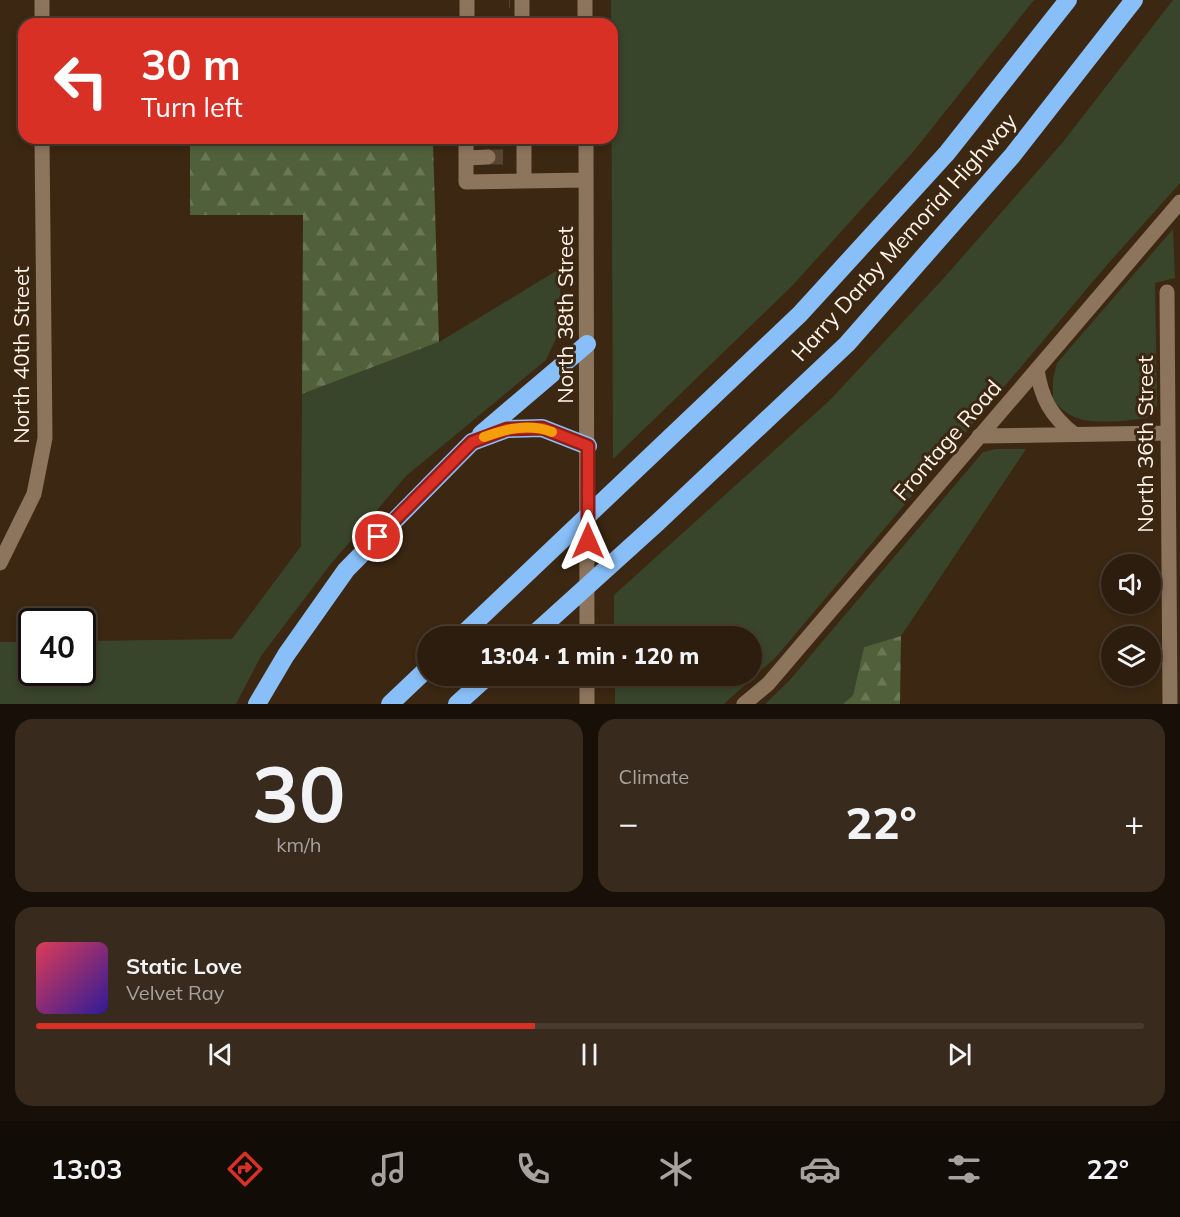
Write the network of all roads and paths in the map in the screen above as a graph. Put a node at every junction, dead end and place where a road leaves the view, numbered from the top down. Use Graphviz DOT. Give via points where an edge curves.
graph roads {
  1 [pos="42,0"];
  2 [pos="467,0"];
  3 [pos="510,0"];
  4 [pos="522,0"];
  5 [pos="585,0"];
  6 [pos="1068,0"];
  7 [pos="1134,0"];
  8 [pos="42,18"];
  9 [pos="467,18"];
  10 [pos="522,18"];
  11 [pos="585,18"];
  12 [pos="42,144"];
  13 [pos="466,144"];
  14 [pos="522,144"];
  15 [pos="586,144"];
  16 [pos="466,158"];
  17 [pos="488,158"];
  18 [pos="586,180"];
  19 [pos="524,181"];
  20 [pos="1180,202"];
  21 [pos="1167,292"];
  22 [pos="587,344"];
  23 [pos="1037,369"];
  24 [pos="1167,433"];
  25 [pos="1074,434"];
  26 [pos="979,436"];
  27 [pos="472,442"];
  28 [pos="588,446"];
  29 [pos="0,563"];
  30 [pos="471,626"];
  31 [pos="543,626"];
  32 [pos="587,626"];
  33 [pos="417,678"];
  34 [pos="477,686"];
  35 [pos="587,686"];
  36 [pos="257,704"];
  37 [pos="390,704"];
  38 [pos="457,704"];
  39 [pos="587,704"];
  40 [pos="744,704"];
  41 [pos="1170,704"];
  1 -- 8 [label="street"];
  2 -- 9 [label="street"];
  3 -- 4 [label="street"];
  4 -- 10 [label="street"];
  5 -- 11 [label="street"];
  6 -- 30 [label="highway, Harry Darby Memorial Highway" via="946,153 800,314"];
  7 -- 31 [label="highway, Harry Darby Memorial Highway" via="1012,156 847,344"];
  12 -- 29 [label="street, North 40th Street" via="45,438 34,494"];
  13 -- 16 [label="street"];
  14 -- 19 [label="street" via="517,157"];
  15 -- 18 [label="street, North 38th Street"];
  16 -- 17 [label="street"];
  16 -- 19 [label="street" via="466,182"];
  18 -- 19 [label="street"];
  18 -- 22 [label="street, North 38th Street"];
  20 -- 23 [label="street, Frontage Road"];
  21 -- 24 [label="street, North 36th Street"];
  22 -- 27 [label="highway"];
  22 -- 28 [label="street, North 38th Street"];
  23 -- 25 [label="street" via="1046,405 1056,420"];
  23 -- 26 [label="street, Frontage Road"];
  24 -- 25 [label="street"];
  24 -- 41 [label="street, North 36th Street"];
  25 -- 26 [label="street"];
  26 -- 40 [label="street, Frontage Road" via="768,684"];
  27 -- 28 [label="highway" via="507,429 542,428"];
  27 -- 36 [label="highway" via="346,570"];
  28 -- 32 [label="street, North 38th Street"];
  33 -- 37 [label="highway"];
  34 -- 38 [label="highway"];
  35 -- 39 [label="street"];
}
